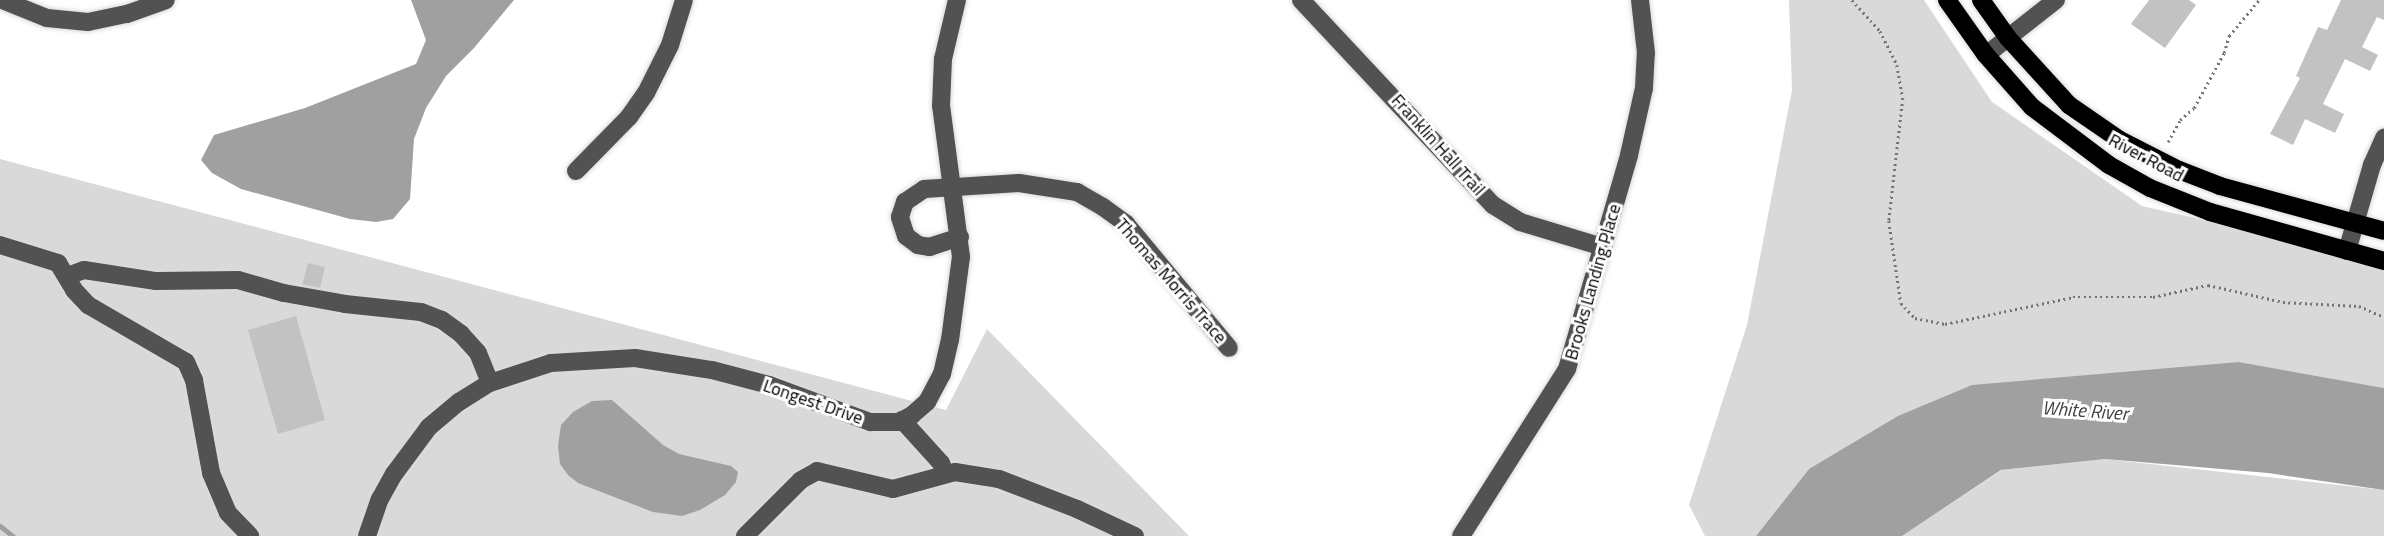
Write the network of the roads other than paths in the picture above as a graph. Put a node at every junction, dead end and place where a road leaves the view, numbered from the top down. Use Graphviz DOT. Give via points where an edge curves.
graph roads {
  1 [pos="2,0"];
  2 [pos="166,0"];
  3 [pos="684,0"];
  4 [pos="957,0"];
  5 [pos="1301,0"];
  6 [pos="1640,0"];
  7 [pos="1947,0"];
  8 [pos="1981,0"];
  9 [pos="2056,0"];
  10 [pos="2008,38"];
  11 [pos="1986,55"];
  12 [pos="2384,138"];
  13 [pos="576,171"];
  14 [pos="953,188"];
  15 [pos="2356,223"];
  16 [pos="2384,231"];
  17 [pos="960,237"];
  18 [pos="0,245"];
  19 [pos="1603,247"];
  20 [pos="2347,251"];
  21 [pos="2384,261"];
  22 [pos="68,276"];
  23 [pos="1229,348"];
  24 [pos="490,383"];
  25 [pos="902,420"];
  26 [pos="945,473"];
  27 [pos="250,536"];
  28 [pos="367,536"];
  29 [pos="745,536"];
  30 [pos="1135,536"];
  31 [pos="1461,536"];
  1 -- 2 [label="street" via="47,18 88,22"];
  3 -- 13 [label="street" via="670,45 646,93"];
  4 -- 14 [label="street" via="943,59 941,106"];
  5 -- 19 [label="street, Franklin Hall Trail" via="1493,205 1520,222"];
  6 -- 19 [label="street, Brooks Landing Place" via="1646,53 1644,88"];
  7 -- 11 [label="main road, River Road"];
  8 -- 10 [label="main road, River Road"];
  9 -- 10 [label="street"];
  10 -- 11 [label="street"];
  10 -- 15 [label="main road, River Road" via="2069,105 2139,150 2220,186"];
  11 -- 20 [label="main road, River Road" via="2032,107 2071,140 2150,188 2210,212"];
  12 -- 15 [label="street"];
  14 -- 17 [label="street"];
  14 -- 17 [label="street" via="924,189 912,195 900,217 906,236 918,245 930,247"];
  14 -- 23 [label="street, Thomas Morris Trace" via="1019,183 1049,186 1077,192 1103,206 1133,232"];
  15 -- 16 [label="main road, River Road"];
  15 -- 20 [label="street"];
  17 -- 25 [label="street" via="959,279 942,374 927,402"];
  18 -- 22 [label="street" via="58,262"];
  19 -- 31 [label="street, Brooks Landing Place" via="1567,369"];
  20 -- 21 [label="main road, River Road"];
  22 -- 24 [label="street" via="83,270 156,281 239,280 345,304 421,312 461,334 478,353"];
  22 -- 27 [label="street" via="88,305 186,362 194,380 216,486 228,513"];
  24 -- 25 [label="street, Longest Drive" via="551,363 635,358 769,385 870,422"];
  24 -- 28 [label="street, Longest Drive" via="459,402 411,448 380,499"];
  25 -- 26 [label="street"];
  26 -- 29 [label="street" via="893,489 817,471 801,480"];
  26 -- 30 [label="street" via="999,479"];
}
